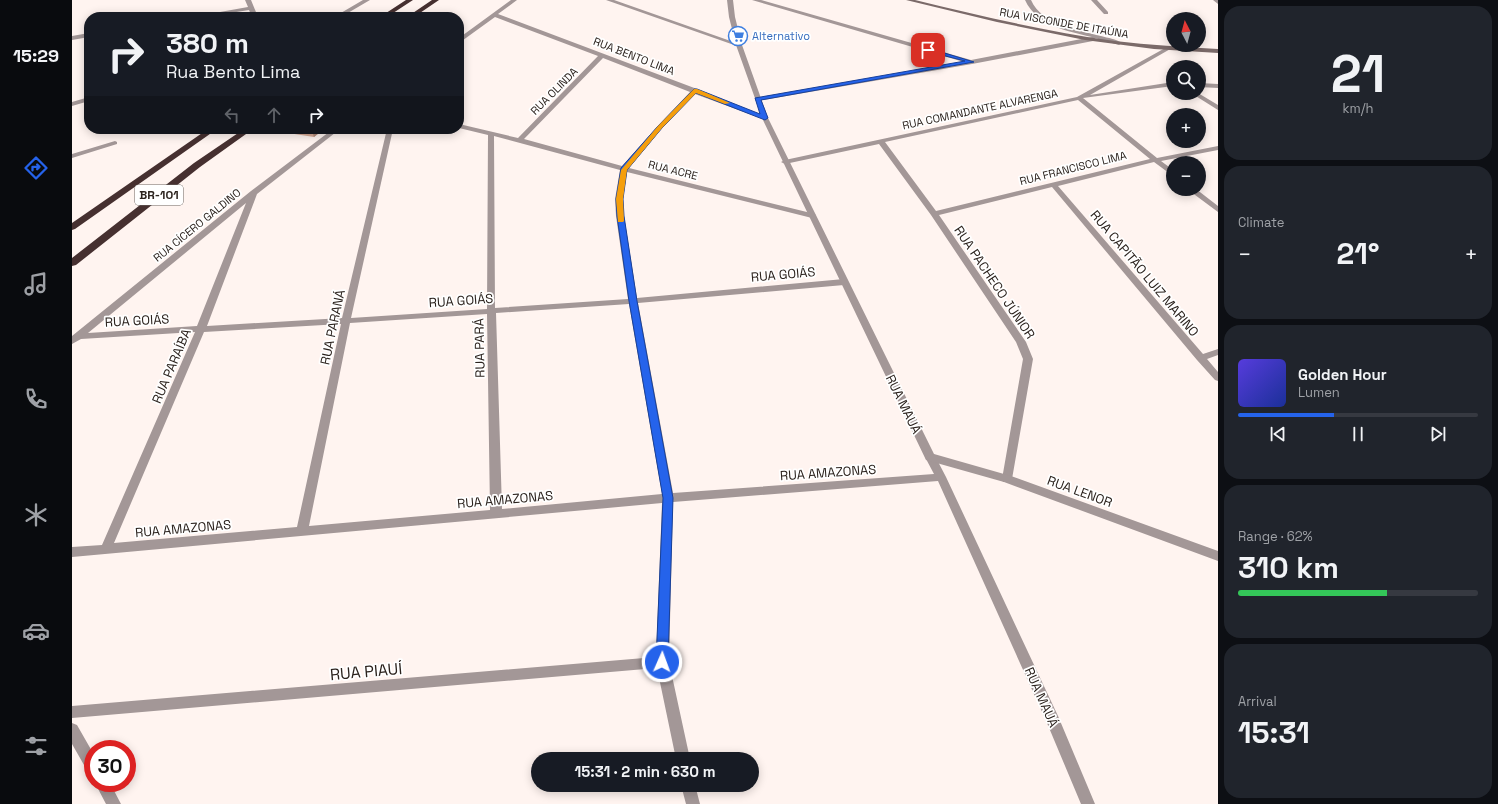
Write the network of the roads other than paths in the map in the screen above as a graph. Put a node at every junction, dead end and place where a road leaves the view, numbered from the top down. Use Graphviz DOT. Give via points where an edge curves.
graph roads {
  1 [pos="248,0"];
  2 [pos="367,0"];
  3 [pos="410,0"];
  4 [pos="436,0"];
  5 [pos="514,0"];
  6 [pos="609,0"];
  7 [pos="730,0"];
  8 [pos="755,0"];
  9 [pos="909,0"];
  10 [pos="1028,0"];
  11 [pos="1094,0"];
  12 [pos="251,8"];
  13 [pos="226,12"];
  14 [pos="252,12"];
  15 [pos="346,12"];
  16 [pos="391,12"];
  17 [pos="418,12"];
  18 [pos="1106,13"];
  19 [pos="496,15"];
  20 [pos="84,36"];
  21 [pos="464,37"];
  22 [pos="72,38"];
  23 [pos="1093,39"];
  24 [pos="1119,43"];
  25 [pos="739,45"];
  26 [pos="1166,48"];
  27 [pos="1166,50"];
  28 [pos="1206,50"];
  29 [pos="1218,50"];
  30 [pos="603,55"];
  31 [pos="972,62"];
  32 [pos="1166,85"];
  33 [pos="1206,85"];
  34 [pos="1218,86"];
  35 [pos="696,90"];
  36 [pos="1079,98"];
  37 [pos="758,99"];
  38 [pos="84,100"];
  39 [pos="1205,100"];
  40 [pos="72,104"];
  41 [pos="1218,108"];
  42 [pos="765,118"];
  43 [pos="464,127"];
  44 [pos="206,134"];
  45 [pos="242,134"];
  46 [pos="330,134"];
  47 [pos="389,134"];
  48 [pos="491,134"];
  49 [pos="519,140"];
  50 [pos="880,141"];
  51 [pos="115,143"];
  52 [pos="1218,148"];
  53 [pos="72,156"];
  54 [pos="1155,160"];
  55 [pos="785,162"];
  56 [pos="1166,169"];
  57 [pos="624,170"];
  58 [pos="1053,184"];
  59 [pos="254,192"];
  60 [pos="1200,196"];
  61 [pos="1218,210"];
  62 [pos="934,214"];
  63 [pos="812,216"];
  64 [pos="72,227"];
  65 [pos="72,264"];
  66 [pos="844,282"];
  67 [pos="633,301"];
  68 [pos="491,311"];
  69 [pos="346,321"];
  70 [pos="201,329"];
  71 [pos="75,338"];
  72 [pos="1218,352"];
  73 [pos="1200,358"];
  74 [pos="1218,378"];
  75 [pos="930,457"];
  76 [pos="941,477"];
  77 [pos="1007,479"];
  78 [pos="668,498"];
  79 [pos="496,514"];
  80 [pos="302,531"];
  81 [pos="106,548"];
  82 [pos="72,552"];
  83 [pos="1218,556"];
  84 [pos="662,662"];
  85 [pos="72,712"];
  86 [pos="72,730"];
  87 [pos="84,751"];
  88 [pos="681,752"];
  89 [pos="107,792"];
  90 [pos="689,792"];
  91 [pos="114,804"];
  92 [pos="692,804"];
  93 [pos="1088,804"];
  1 -- 12 [label="street"];
  2 -- 15 [label="street"];
  3 -- 16 [label="highway"];
  4 -- 17 [label="highway"];
  5 -- 19 [label="street"];
  6 -- 25 [label="street"];
  7 -- 25 [label="street, RUA MAUÁ"];
  8 -- 31 [label="street"];
  9 -- 23 [label="main road, RUA VISCONDE DE ITAÚNA" via="1003,23"];
  10 -- 24 [label="street" via="1032,10 1041,18"];
  11 -- 18 [label="street"];
  12 -- 13 [label="street"];
  12 -- 14 [label="street"];
  19 -- 21 [label="street"];
  19 -- 30 [label="street, RUA BENTO LIMA"];
  20 -- 22 [label="street"];
  23 -- 24 [label="main road, RUA VISCONDE DE ITAÚNA"];
  23 -- 31 [label="street"];
  24 -- 26 [label="main road, RUA VISCONDE DE ITAÚNA"];
  25 -- 37 [label="street, RUA MAUÁ"];
  27 -- 36 [label="street, RUA COMANDANTE ALVARENGA"];
  28 -- 29 [label="main road, RUA VISCONDE DE ITAÚNA"];
  30 -- 35 [label="street, RUA BENTO LIMA"];
  30 -- 49 [label="street, RUA OLINDA"];
  31 -- 37 [label="street"];
  32 -- 36 [label="street"];
  33 -- 34 [label="street"];
  35 -- 42 [label="street, RUA BENTO LIMA"];
  35 -- 57 [label="street" via="660,127"];
  36 -- 50 [label="street, RUA COMANDANTE ALVARENGA"];
  36 -- 54 [label="street"];
  37 -- 42 [label="street, RUA MAUÁ"];
  38 -- 40 [label="street"];
  39 -- 41 [label="street"];
  42 -- 55 [label="street, RUA MAUÁ"];
  43 -- 48 [label="street, RUA ACRE"];
  44 -- 64 [label="highway, BR-101"];
  45 -- 65 [label="highway, BR-101" via="197,165"];
  46 -- 59 [label="street, RUA CÍCERO GALDINO"];
  47 -- 69 [label="street, RUA PARANÁ"];
  48 -- 49 [label="street, RUA ACRE"];
  48 -- 68 [label="street, RUA PARÁ"];
  49 -- 57 [label="street, RUA ACRE"];
  50 -- 55 [label="street, RUA COMANDANTE ALVARENGA"];
  50 -- 62 [label="street, RUA PACHECO JÚNIOR"];
  51 -- 53 [label="street"];
  52 -- 54 [label="street, RUA FRANCISCO LIMA"];
  54 -- 56 [label="street"];
  54 -- 58 [label="street, RUA FRANCISCO LIMA"];
  55 -- 63 [label="street, RUA MAUÁ"];
  57 -- 63 [label="street, RUA ACRE"];
  57 -- 67 [label="street" via="619,199 620,216"];
  58 -- 62 [label="street, RUA FRANCISCO LIMA"];
  58 -- 73 [label="street, RUA CAPITÃO LUIZ MARINO"];
  59 -- 70 [label="street, RUA PARAÍBA"];
  59 -- 71 [label="street, RUA CÍCERO GALDINO"];
  60 -- 61 [label="street"];
  62 -- 77 [label="street, RUA PACHECO JÚNIOR" via="1021,342 1028,359"];
  63 -- 66 [label="street, RUA MAUÁ"];
  66 -- 67 [label="street, RUA GOIÁS"];
  66 -- 75 [label="street, RUA MAUÁ"];
  67 -- 68 [label="street, RUA GOIÁS"];
  67 -- 78 [label="street"];
  68 -- 69 [label="street, RUA GOIÁS"];
  68 -- 79 [label="street, RUA PARÁ"];
  69 -- 70 [label="street, RUA GOIÁS"];
  69 -- 80 [label="street, RUA PARANÁ"];
  70 -- 71 [label="street, RUA GOIÁS"];
  70 -- 81 [label="street, RUA PARAÍBA"];
  72 -- 73 [label="street"];
  73 -- 74 [label="street, RUA CAPITÃO LUIZ MARINO"];
  75 -- 76 [label="street, RUA MAUÁ"];
  75 -- 77 [label="street, RUA LENOR"];
  76 -- 78 [label="street, RUA AMAZONAS"];
  76 -- 93 [label="street, RUA MAUÁ" via="1053,721"];
  77 -- 83 [label="street, RUA LENOR"];
  78 -- 79 [label="street, RUA AMAZONAS"];
  78 -- 84 [label="street"];
  79 -- 80 [label="street, RUA AMAZONAS"];
  80 -- 81 [label="street, RUA AMAZONAS"];
  81 -- 82 [label="street, RUA AMAZONAS"];
  84 -- 85 [label="street, RUA PIAUÍ"];
  84 -- 88 [label="street"];
  86 -- 87 [label="street"];
  89 -- 91 [label="street"];
  90 -- 92 [label="street"];
}
